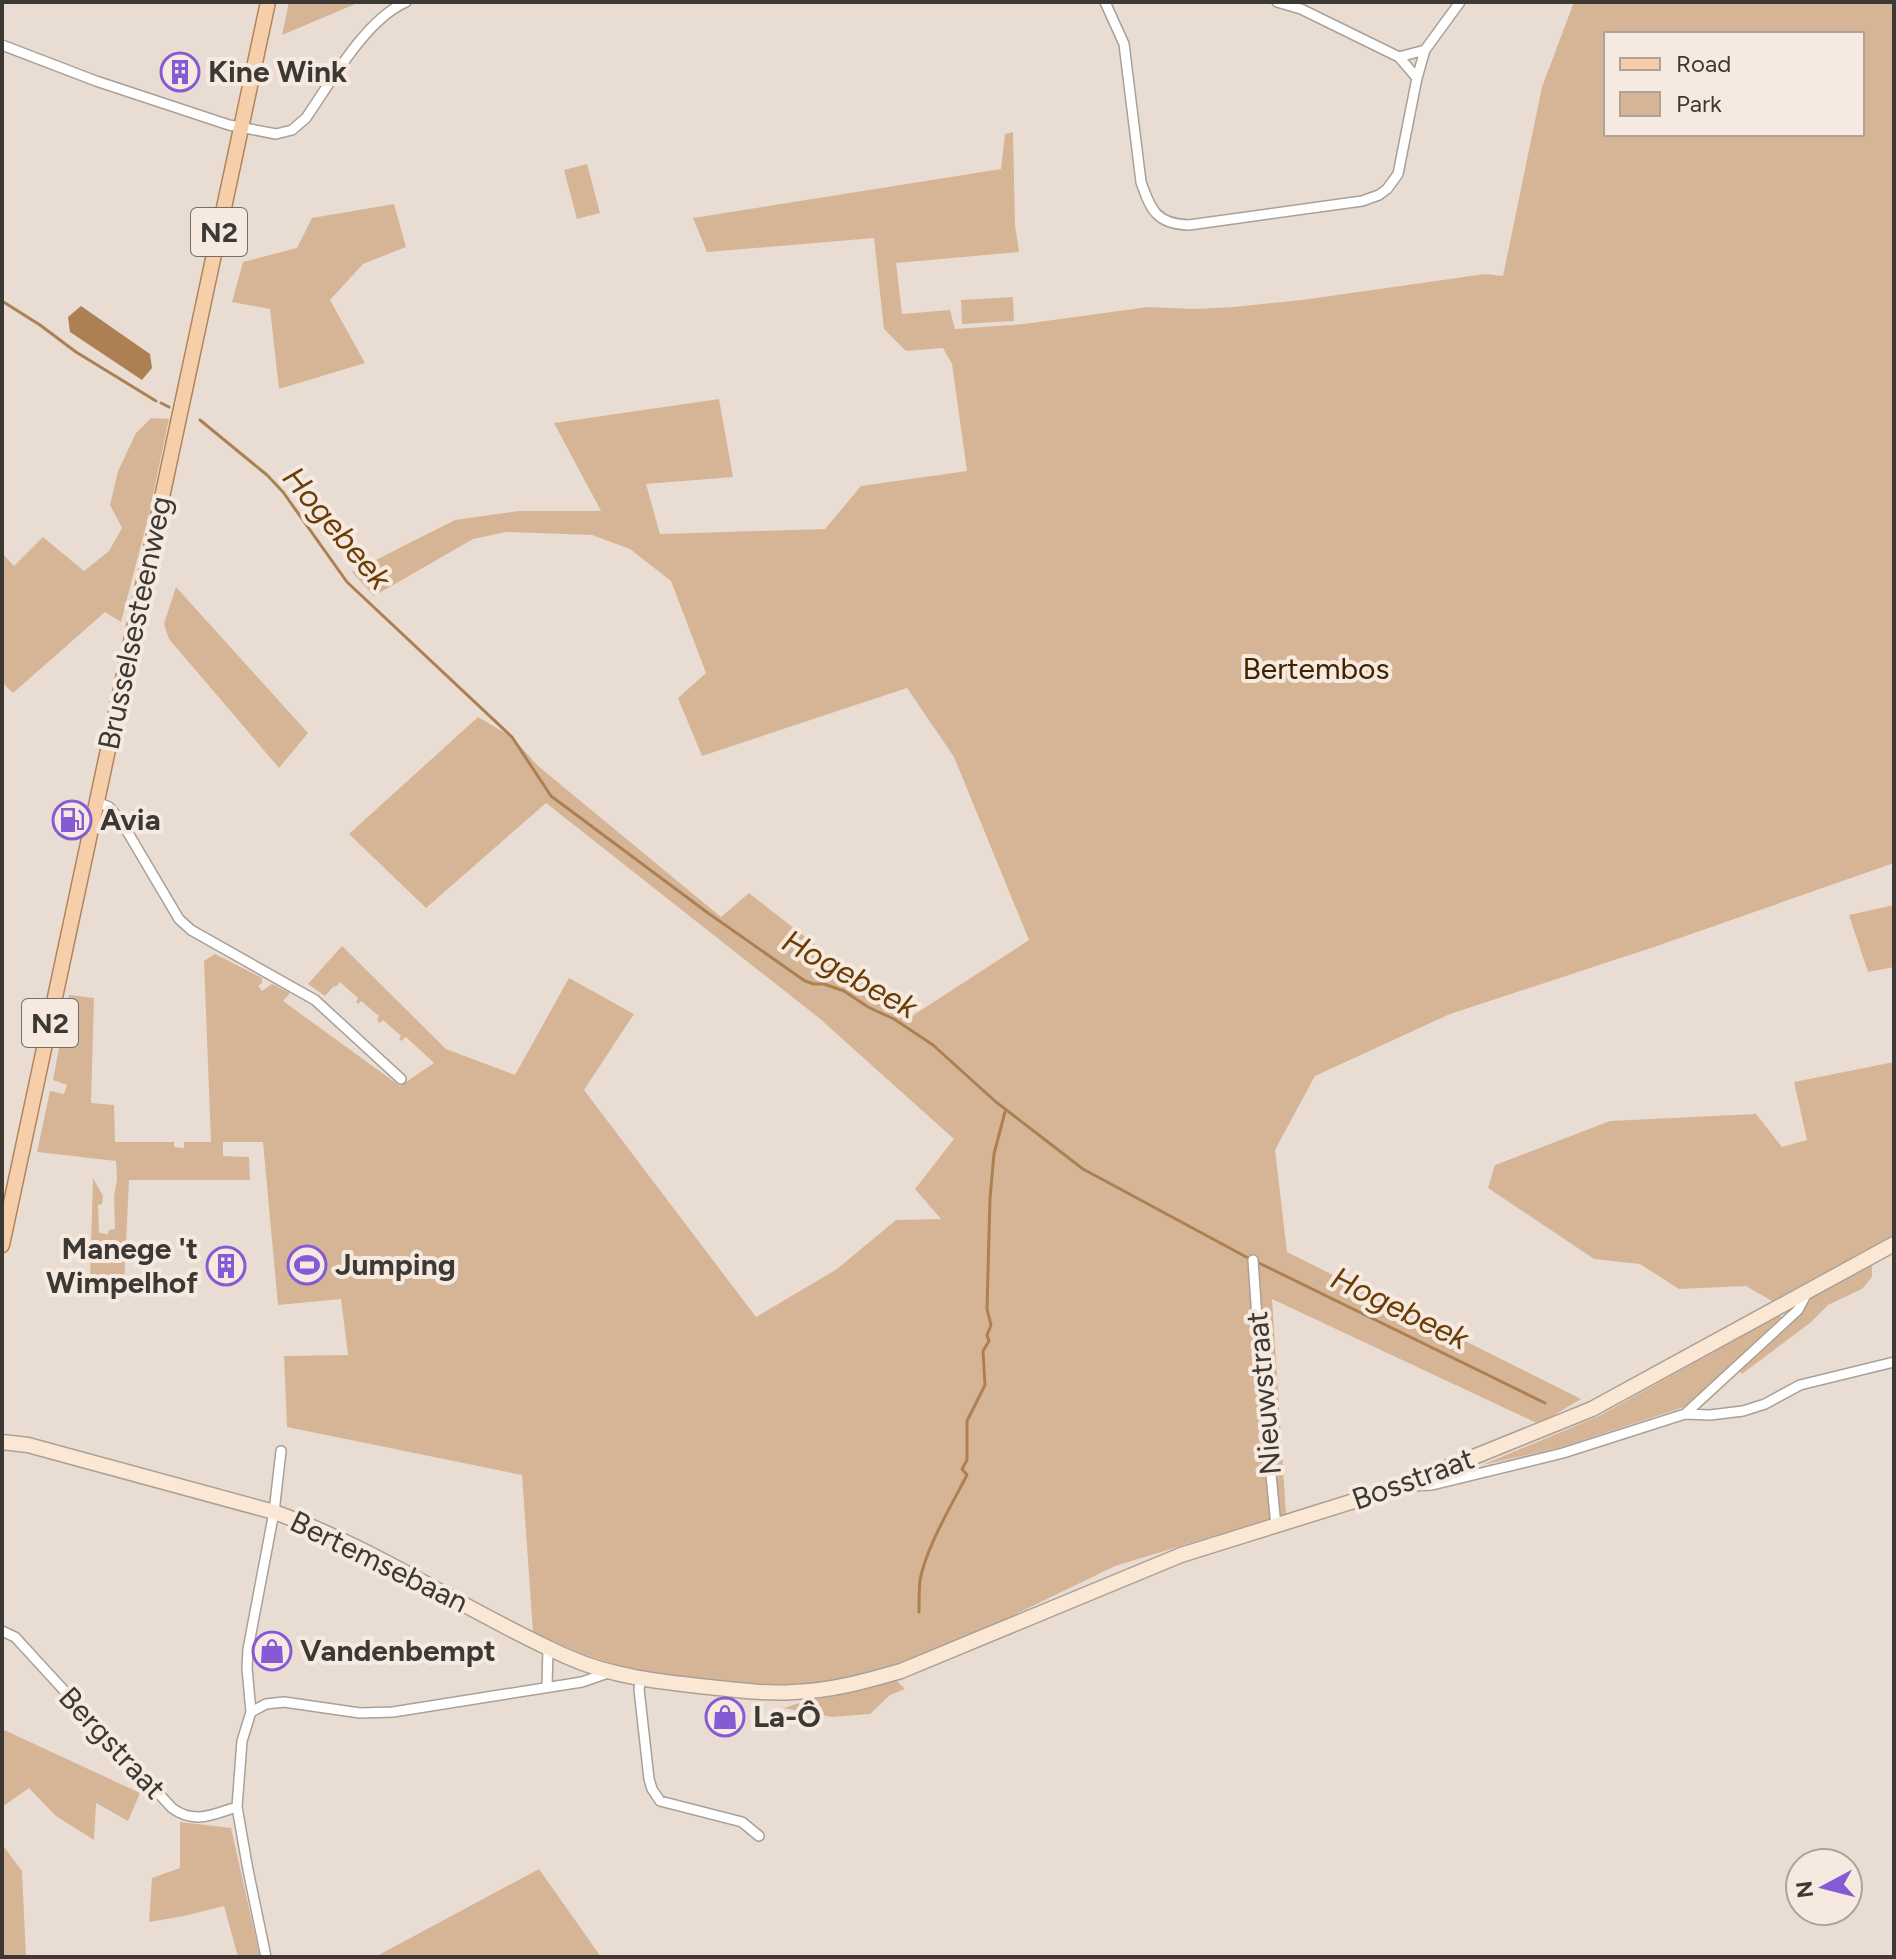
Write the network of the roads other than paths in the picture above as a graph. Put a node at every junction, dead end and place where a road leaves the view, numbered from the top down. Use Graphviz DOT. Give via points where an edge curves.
graph roads {
  1 [pos="268,2"];
  2 [pos="406,2"];
  3 [pos="1105,2"];
  4 [pos="1277,2"];
  5 [pos="1460,2"];
  6 [pos="2,45"];
  7 [pos="1425,50"];
  8 [pos="1399,57"];
  9 [pos="1417,78"];
  10 [pos="242,128"];
  11 [pos="97,802"];
  12 [pos="401,1079"];
  13 [pos="1894,1244"];
  14 [pos="2,1245"];
  15 [pos="1253,1260"];
  16 [pos="1807,1293"];
  17 [pos="1894,1362"];
  18 [pos="1685,1414"];
  19 [pos="2,1433"];
  20 [pos="2,1442"];
  21 [pos="28,1445"];
  22 [pos="281,1451"];
  23 [pos="1402,1486"];
  24 [pos="274,1512"];
  25 [pos="1276,1526"];
  26 [pos="2,1631"];
  27 [pos="548,1648"];
  28 [pos="912,1667"];
  29 [pos="614,1672"];
  30 [pos="641,1678"];
  31 [pos="547,1687"];
  32 [pos="251,1712"];
  33 [pos="237,1807"];
  34 [pos="759,1836"];
  35 [pos="266,1957"];
  1 -- 10 [label="main road, Brusselsesteenweg / N2"];
  2 -- 10 [label="street" via="373,24 297,127 276,134"];
  3 -- 9 [label="street" via="1124,44 1141,182 1153,210 1174,224 1379,195 1398,174"];
  4 -- 8 [label="street"];
  5 -- 7 [label="street"];
  6 -- 10 [label="street"];
  7 -- 8 [label="street"];
  7 -- 9 [label="street"];
  8 -- 9 [label="street"];
  10 -- 11 [label="main road, Brusselsesteenweg / N2"];
  11 -- 12 [label="street" via="121,821 179,919 191,930 315,1000"];
  11 -- 14 [label="main road, Brusselsesteenweg / N2"];
  13 -- 16 [label="street, Bosstraat"];
  15 -- 25 [label="street, Nieuwstraat"];
  16 -- 18 [label="street" via="1798,1310"];
  16 -- 23 [label="street, Bosstraat" via="1592,1409"];
  17 -- 18 [label="street" via="1800,1385 1743,1411"];
  18 -- 23 [label="street" via="1563,1453 1432,1485"];
  19 -- 21 [label="street, Bertemsebaan"];
  20 -- 21 [label="street, Bertemsebaan"];
  21 -- 24 [label="street, Bertemsebaan"];
  22 -- 24 [label="street"];
  23 -- 25 [label="street, Bosstraat"];
  24 -- 27 [label="street, Bertemsebaan" via="351,1544"];
  24 -- 32 [label="street" via="247,1659"];
  25 -- 28 [label="street, Bosstraat" via="1181,1555"];
  26 -- 33 [label="street, Bergstraat" via="15,1637 172,1808 201,1817"];
  27 -- 29 [label="street, Bertemsebaan"];
  27 -- 31 [label="street"];
  28 -- 30 [label="street, Bertemsebaan" via="858,1683 795,1692"];
  29 -- 30 [label="street, Bertemsebaan"];
  29 -- 31 [label="street"];
  30 -- 34 [label="street" via="649,1779 660,1801 742,1822"];
  31 -- 32 [label="street" via="393,1712 360,1713 284,1702"];
  32 -- 33 [label="street" via="242,1741"];
  33 -- 35 [label="street"];
}
